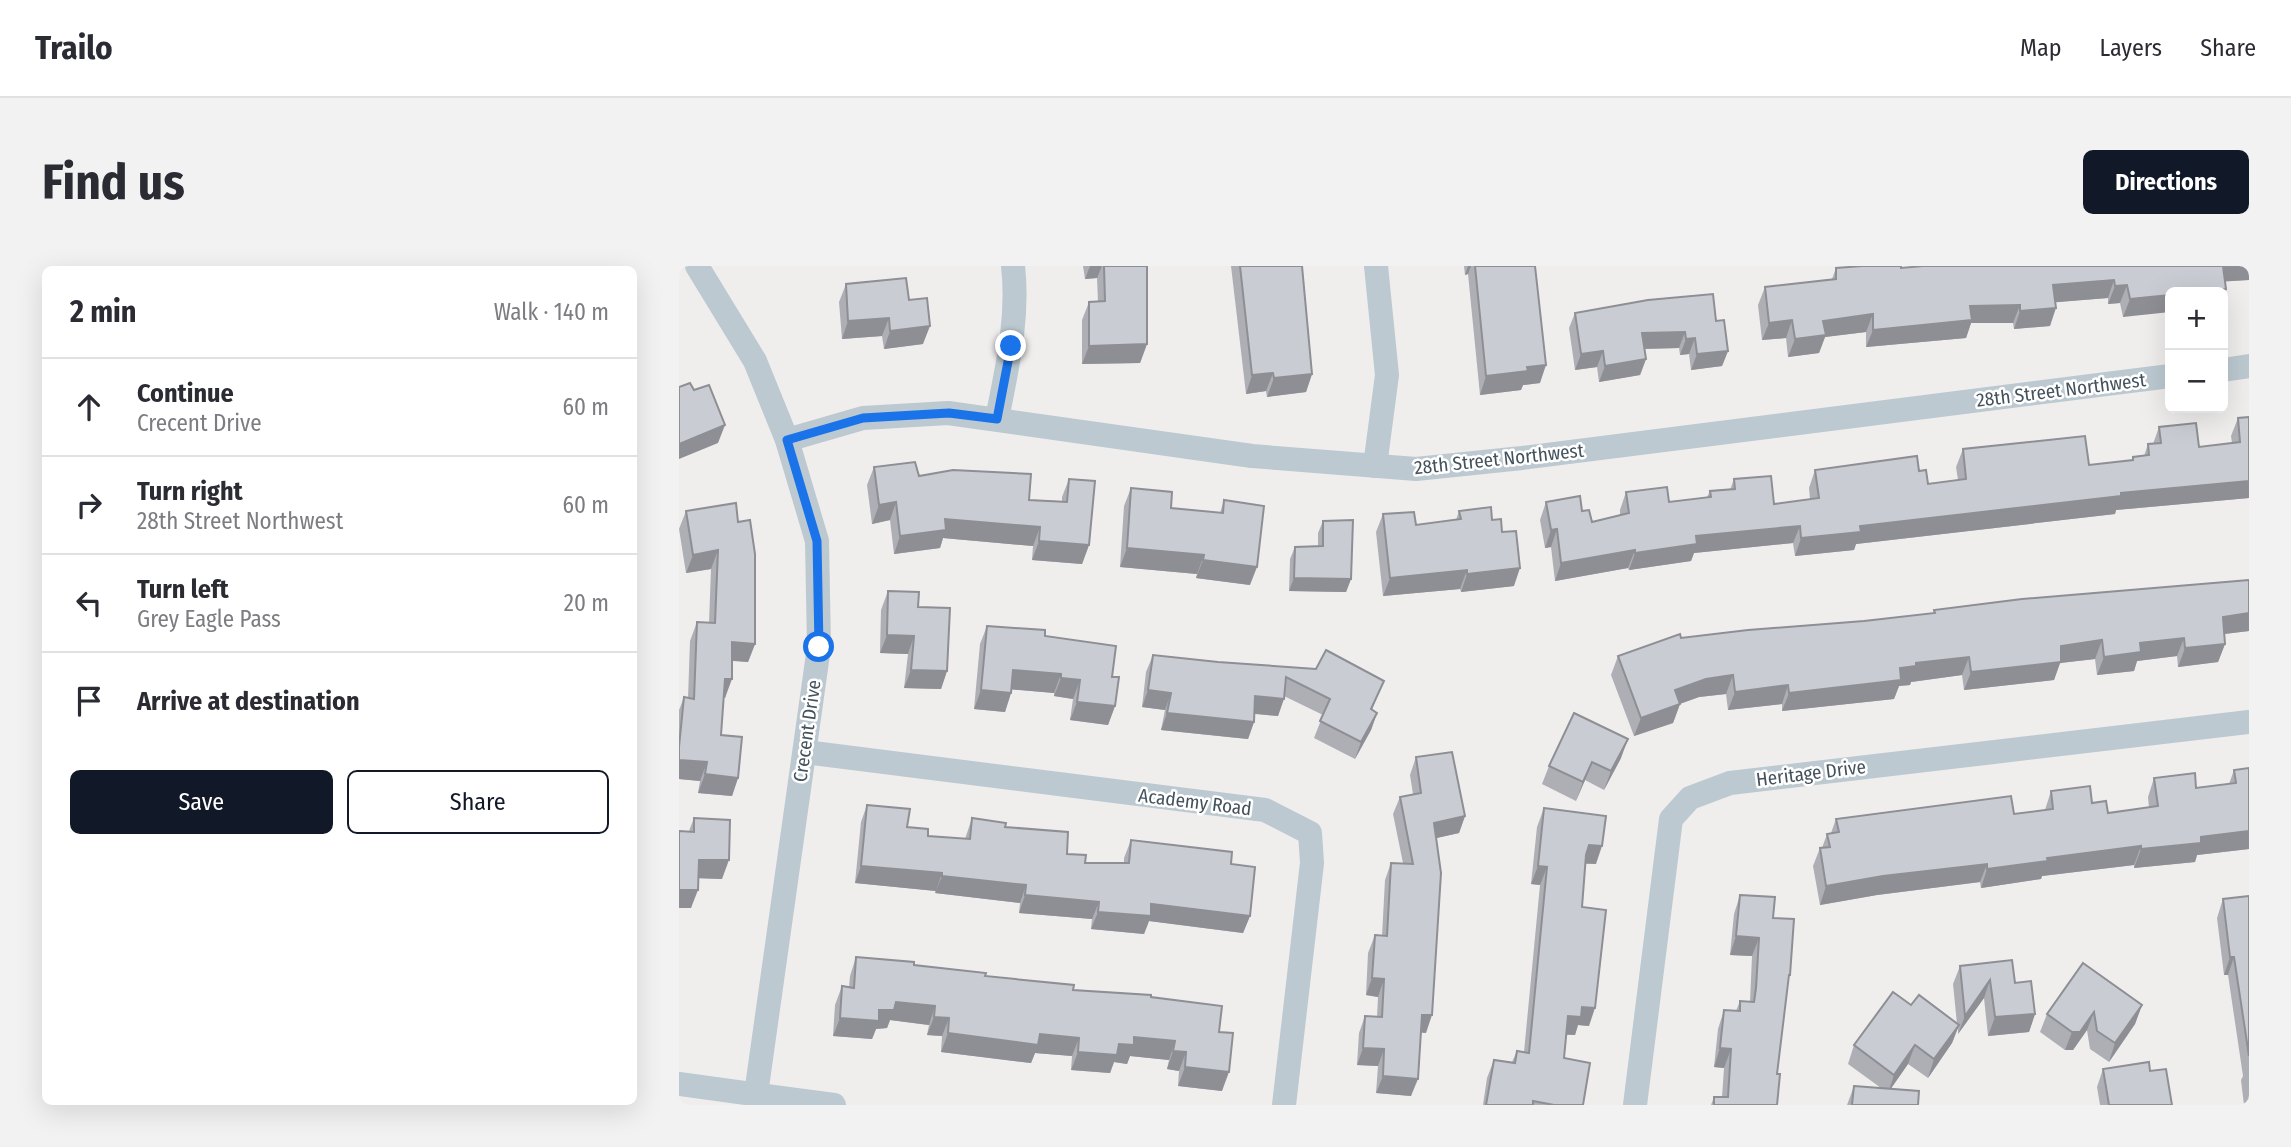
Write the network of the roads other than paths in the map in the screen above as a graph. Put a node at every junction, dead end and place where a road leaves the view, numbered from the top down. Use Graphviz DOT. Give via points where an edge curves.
graph roads {
  1 [pos="697,266"];
  2 [pos="1013,266"];
  3 [pos="1375,266"];
  4 [pos="2249,366"];
  5 [pos="2228,369"];
  6 [pos="2165,377"];
  7 [pos="997,419"];
  8 [pos="787,440"];
  9 [pos="1375,466"];
  10 [pos="2249,722"];
  11 [pos="805,752"];
  12 [pos="679,1084"];
  13 [pos="756,1094"];
  14 [pos="834,1105"];
  15 [pos="1284,1105"];
  16 [pos="1635,1105"];
  1 -- 8 [label="street, Crecent Drive" via="755,361"];
  2 -- 7 [label="street" via="1013,334"];
  3 -- 9 [label="street" via="1387,375"];
  4 -- 5 [label="street"];
  6 -- 9 [label="street, 28th Street Northwest" via="1522,458 1416,469"];
  7 -- 8 [label="street, 28th Street Northwest" via="949,413 863,418"];
  7 -- 9 [label="street, 28th Street Northwest" via="1252,456"];
  8 -- 11 [label="street, Crecent Drive" via="817,541 819,647"];
  10 -- 16 [label="street, Heritage Drive" via="1730,783 1690,798 1671,819"];
  11 -- 13 [label="street, Crecent Drive"];
  11 -- 15 [label="street, Academy Road" via="1265,810 1310,833 1312,863"];
  12 -- 13 [label="street"];
  13 -- 14 [label="street"];
}
